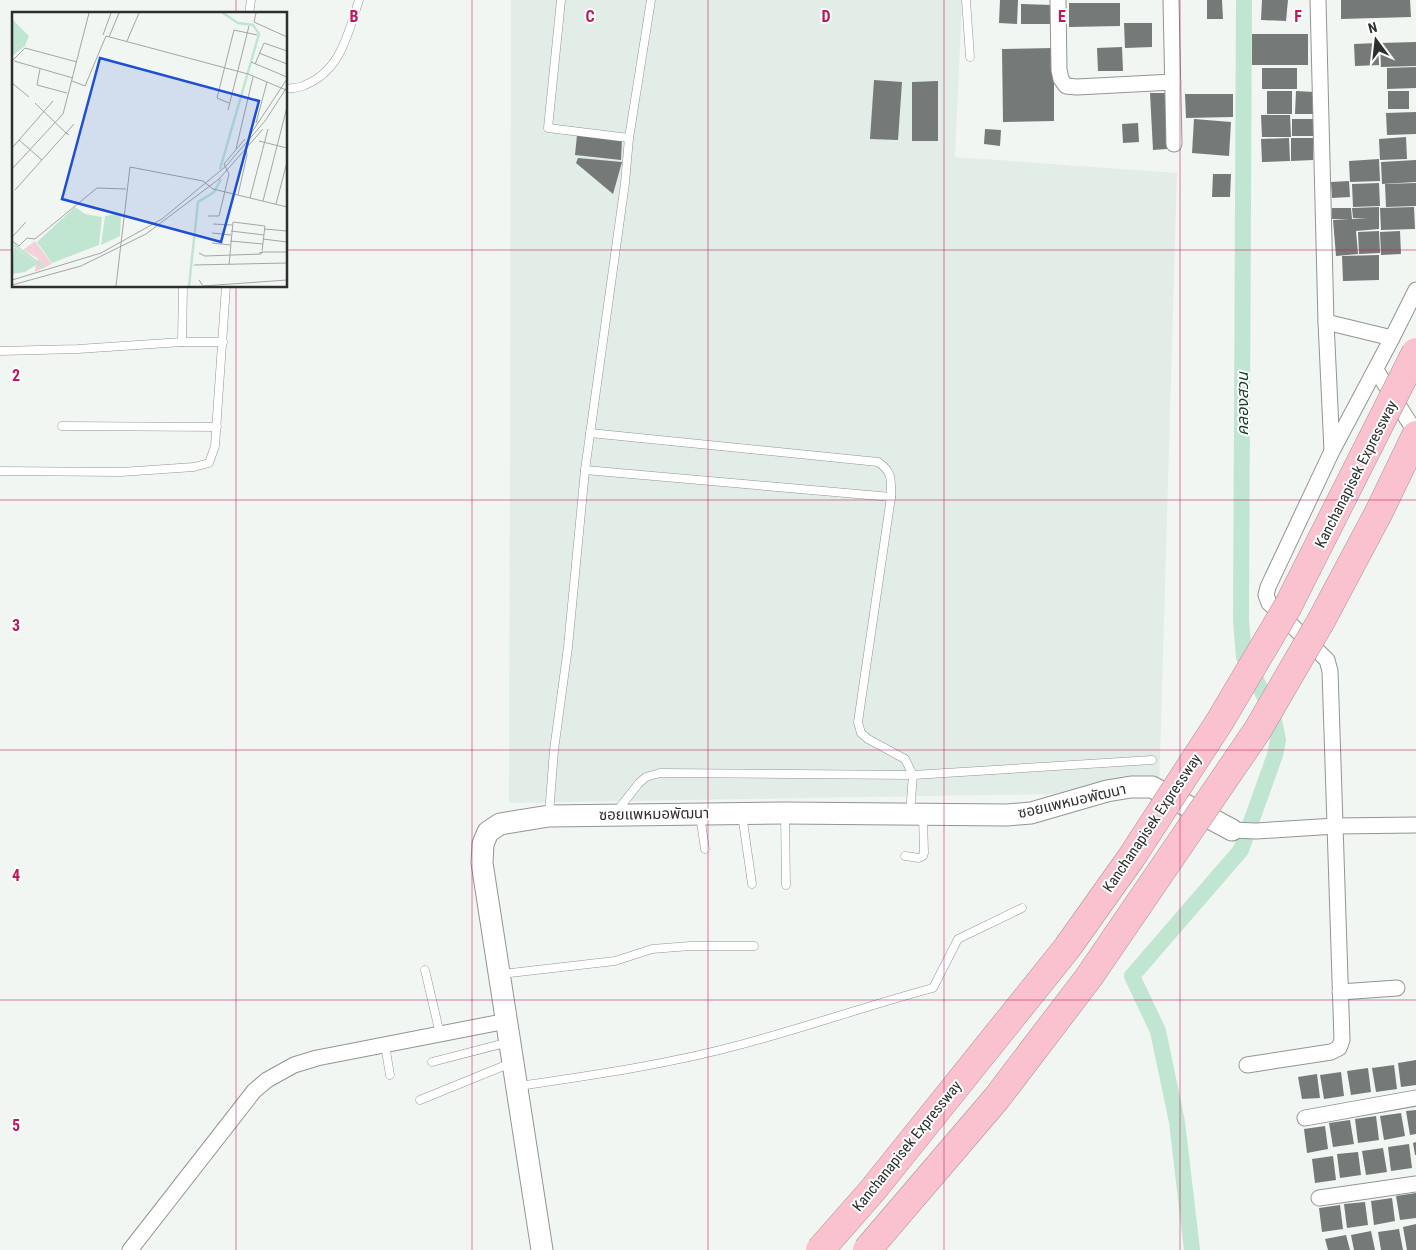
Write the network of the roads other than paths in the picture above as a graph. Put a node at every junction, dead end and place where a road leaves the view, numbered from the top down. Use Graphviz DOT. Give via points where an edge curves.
graph roads {
  1 [pos="358,0"];
  2 [pos="561,0"];
  3 [pos="651,0"];
  4 [pos="966,0"];
  5 [pos="1058,0"];
  6 [pos="1171,0"];
  7 [pos="1318,0"];
  8 [pos="970,57"];
  9 [pos="1173,82"];
  10 [pos="288,89"];
  11 [pos="629,138"];
  12 [pos="1174,144"];
  13 [pos="184,288"];
  14 [pos="226,288"];
  15 [pos="1416,290"];
  16 [pos="1326,322"];
  17 [pos="1392,338"];
  18 [pos="182,342"];
  19 [pos="223,342"];
  20 [pos="0,351"];
  21 [pos="1416,352"];
  22 [pos="1376,370"];
  23 [pos="62,426"];
  24 [pos="217,428"];
  25 [pos="590,433"];
  26 [pos="1416,434"];
  27 [pos="1332,451"];
  28 [pos="584,470"];
  29 [pos="0,471"];
  30 [pos="891,497"];
  31 [pos="1152,760"];
  32 [pos="913,775"];
  33 [pos="700,813"];
  34 [pos="742,813"];
  35 [pos="785,813"];
  36 [pos="917,813"];
  37 [pos="615,814"];
  38 [pos="549,816"];
  39 [pos="1416,825"];
  40 [pos="1336,826"];
  41 [pos="1232,830"];
  42 [pos="705,849"];
  43 [pos="906,856"];
  44 [pos="752,884"];
  45 [pos="786,885"];
  46 [pos="1022,908"];
  47 [pos="754,946"];
  48 [pos="425,970"];
  49 [pos="499,974"];
  50 [pos="1397,988"];
  51 [pos="1340,992"];
  52 [pos="440,1034"];
  53 [pos="510,1042"];
  54 [pos="385,1045"];
  55 [pos="432,1062"];
  56 [pos="1247,1065"];
  57 [pos="390,1075"];
  58 [pos="517,1087"];
  59 [pos="1416,1098"];
  60 [pos="420,1100"];
  61 [pos="1305,1118"];
  62 [pos="1416,1184"];
  63 [pos="1319,1198"];
  64 [pos="130,1250"];
  65 [pos="542,1250"];
  66 [pos="820,1250"];
  67 [pos="867,1250"];
  1 -- 10 [label="lane" via="342,51 334,64 322,76 304,86"];
  2 -- 11 [label="lane" via="548,128"];
  3 -- 11 [label="lane"];
  4 -- 8 [label="lane"];
  5 -- 9 [label="street" via="1059,70 1066,86"];
  6 -- 9 [label="street"];
  7 -- 16 [label="street"];
  9 -- 12 [label="street"];
  11 -- 25 [label="lane"];
  13 -- 18 [label="lane"];
  14 -- 19 [label="lane"];
  15 -- 17 [label="street"];
  16 -- 17 [label="street"];
  16 -- 27 [label="street"];
  17 -- 22 [label="street"];
  18 -- 19 [label="lane"];
  18 -- 20 [label="lane" via="78,350"];
  19 -- 24 [label="lane"];
  21 -- 66 [label="highway, Kanchanapisek Expressway, bridge" via="1288,606 1220,721 1131,858 1066,948 872,1191"];
  22 -- 26 [label="street"];
  22 -- 27 [label="street"];
  23 -- 24 [label="lane"];
  24 -- 29 [label="lane" via="209,463 194,467 121,472"];
  25 -- 28 [label="lane"];
  25 -- 30 [label="lane" via="878,462 887,468 890,476"];
  26 -- 67 [label="highway, bridge" via="1321,621 1257,731 1089,978 996,1099"];
  27 -- 40 [label="street" via="1266,595 1269,602 1327,660 1331,682"];
  28 -- 30 [label="lane"];
  28 -- 38 [label="lane"];
  30 -- 32 [label="lane" via="858,722 861,733 868,739 905,759"];
  31 -- 32 [label="lane"];
  32 -- 36 [label="lane"];
  32 -- 37 [label="lane" via="660,773 646,776"];
  33 -- 34 [label="street, ซอยแพหมอพัฒนา"];
  33 -- 37 [label="street, ซอยแพหมอพัฒนา"];
  33 -- 42 [label="lane"];
  34 -- 35 [label="street, ซอยแพหมอพัฒนา"];
  34 -- 44 [label="lane"];
  35 -- 36 [label="street, ซอยแพหมอพัฒนา"];
  35 -- 45 [label="lane"];
  36 -- 41 [label="street, ซอยแพหมอพัฒนา" via="1031,813 1107,790 1152,787"];
  36 -- 43 [label="lane" via="924,853 919,858"];
  37 -- 38 [label="street, ซอยแพหมอพัฒนา"];
  38 -- 49 [label="street, ซอยแพหมอพัฒนา" via="500,824 488,832 483,844 482,863"];
  39 -- 40 [label="street"];
  40 -- 41 [label="street"];
  40 -- 51 [label="street"];
  46 -- 58 [label="lane" via="958,939 933,988 744,1044 657,1065"];
  47 -- 49 [label="lane" via="690,946 652,950 615,961"];
  48 -- 52 [label="lane"];
  49 -- 53 [label="street, ซอยแพหมอพัฒนา"];
  50 -- 51 [label="street"];
  51 -- 56 [label="street" via="1342,1040 1339,1048"];
  52 -- 53 [label="street"];
  52 -- 54 [label="street"];
  53 -- 55 [label="lane"];
  53 -- 58 [label="street, ซอยแพหมอพัฒนา"];
  53 -- 60 [label="lane"];
  54 -- 57 [label="lane"];
  54 -- 64 [label="street" via="309,1060 267,1080 233,1116"];
  58 -- 65 [label="street, ซอยแพหมอพัฒนา"];
  59 -- 61 [label="street"];
  62 -- 63 [label="street"];
}
